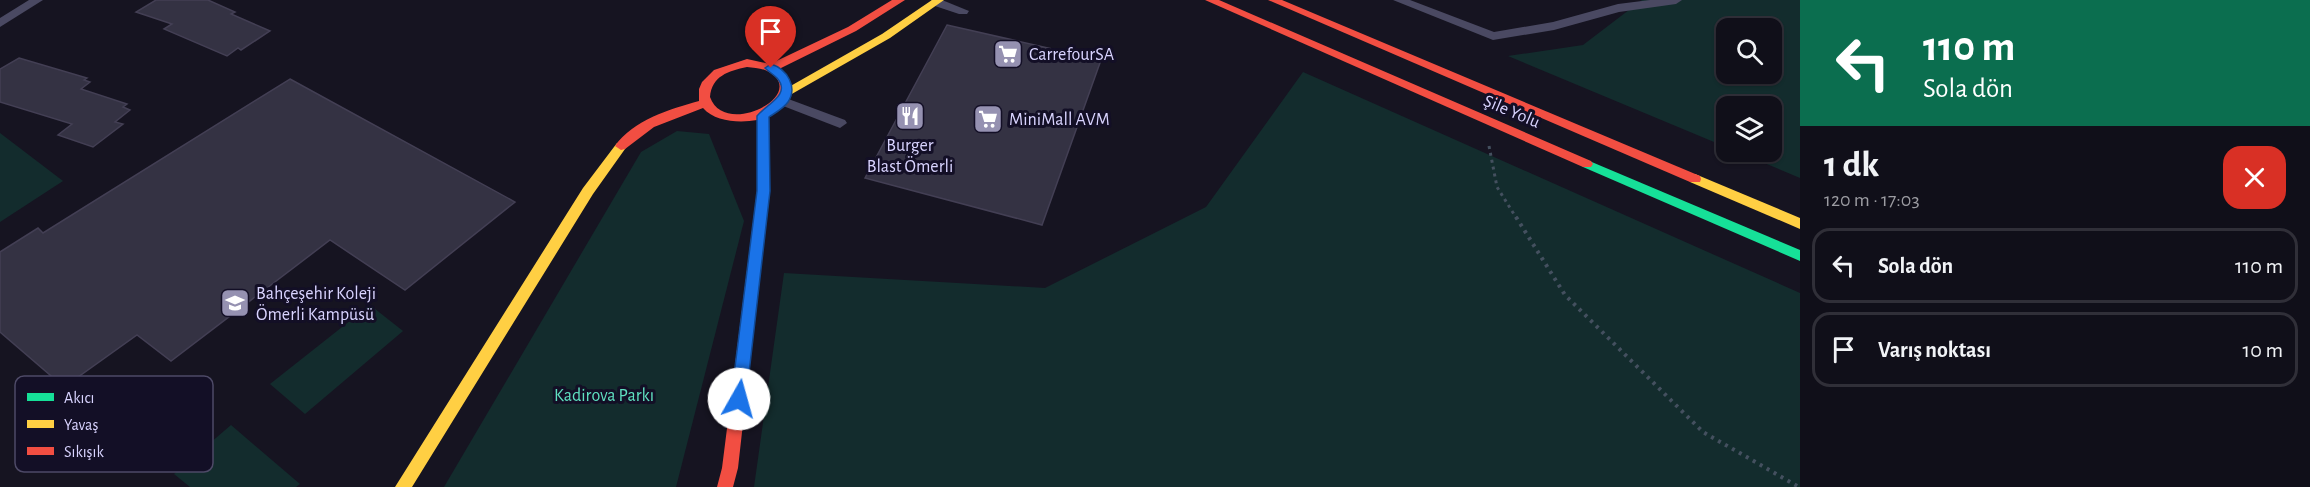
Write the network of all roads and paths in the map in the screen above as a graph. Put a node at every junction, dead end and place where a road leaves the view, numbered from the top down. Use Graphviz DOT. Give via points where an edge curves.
graph roads {
  1 [pos="37,0"];
  2 [pos="900,0"];
  3 [pos="1210,0"];
  4 [pos="1273,0"];
  5 [pos="1399,0"];
  6 [pos="1676,0"];
  7 [pos="937,1"];
  8 [pos="1421,4"];
  9 [pos="963,11"];
  10 [pos="0,23"];
  11 [pos="771,68"];
  12 [pos="784,97"];
  13 [pos="705,103"];
  14 [pos="763,116"];
  15 [pos="1484,119"];
  16 [pos="840,123"];
  17 [pos="1800,224"];
  18 [pos="1800,256"];
  19 [pos="403,487"];
  20 [pos="725,487"];
  21 [pos="1799,487"];
  1 -- 10 [label="lane"];
  2 -- 11 [label="main road" via="852,29"];
  3 -- 15 [label="main road, Şile Yolu"];
  4 -- 17 [label="main road, Şile Yolu"];
  5 -- 8 [label="lane"];
  6 -- 8 [label="lane" via="1618,8 1554,26 1493,36"];
  7 -- 9 [label="lane"];
  7 -- 12 [label="main road"];
  11 -- 12 [label="main road" via="786,83"];
  11 -- 13 [label="main road" via="747,63 721,70 705,85"];
  12 -- 14 [label="main road"];
  12 -- 16 [label="lane"];
  13 -- 14 [label="main road" via="722,117"];
  13 -- 19 [label="main road" via="645,125 617,150"];
  14 -- 20 [label="main road" via="763,191"];
  15 -- 18 [label="main road, Şile Yolu"];
  15 -- 21 [label="path" via="1497,187 1565,295 1703,432"];
}
